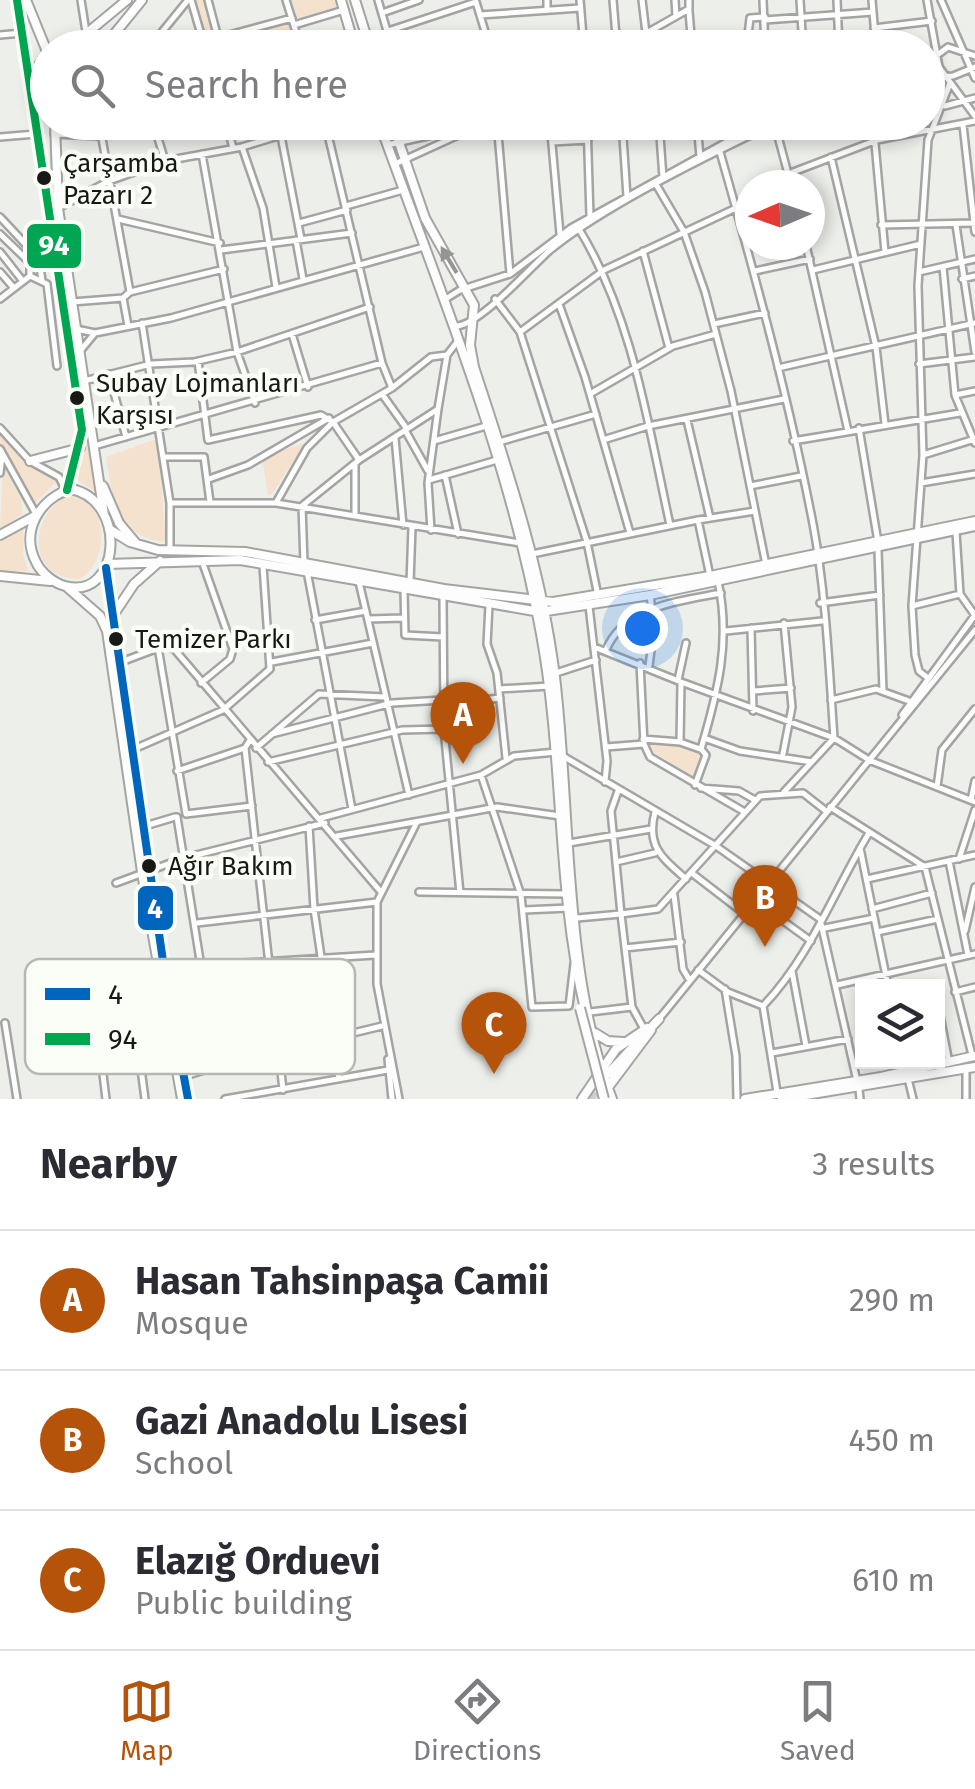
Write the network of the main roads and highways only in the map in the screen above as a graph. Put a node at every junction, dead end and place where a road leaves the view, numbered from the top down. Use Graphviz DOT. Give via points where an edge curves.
graph roads {
  1 [pos="16,0"];
  2 [pos="26,0"];
  3 [pos="127,0"];
  4 [pos="142,0"];
  5 [pos="355,0"];
  6 [pos="342,5"];
  7 [pos="37,30"];
  8 [pos="95,30"];
  9 [pos="118,30"];
  10 [pos="350,30"];
  11 [pos="364,30"];
  12 [pos="30,71"];
  13 [pos="40,140"];
  14 [pos="54,140"];
  15 [pos="385,140"];
  16 [pos="397,140"];
  17 [pos="80,448"];
  18 [pos="30,461"];
  19 [pos="101,485"];
  20 [pos="66,490"];
  21 [pos="36,515"];
  22 [pos="104,515"];
  23 [pos="975,524"];
  24 [pos="109,529"];
  25 [pos="0,536"];
  26 [pos="916,538"];
  27 [pos="138,546"];
  28 [pos="816,558"];
  29 [pos="161,560"];
  30 [pos="106,566"];
  31 [pos="306,567"];
  32 [pos="0,576"];
  33 [pos="714,578"];
  34 [pos="62,585"];
  35 [pos="407,586"];
  36 [pos="540,606"];
  37 [pos="114,614"];
  38 [pos="146,871"];
  39 [pos="159,959"];
  40 [pos="162,959"];
  41 [pos="574,964"];
  42 [pos="585,1010"];
  43 [pos="659,1018"];
  44 [pos="647,1029"];
  45 [pos="593,1032"];
  46 [pos="623,1042"];
  47 [pos="974,1056"];
  48 [pos="972,1070"];
  49 [pos="604,1072"];
  50 [pos="180,1074"];
  51 [pos="185,1074"];
  52 [pos="908,1075"];
  53 [pos="593,1080"];
  54 [pos="608,1089"];
  55 [pos="859,1090"];
  56 [pos="780,1097"];
  57 [pos="812,1097"];
  58 [pos="583,1098"];
  59 [pos="185,1099"];
  60 [pos="603,1099"];
  61 [pos="612,1099"];
  62 [pos="746,1099"];
  1 -- 12 [label="main road"];
  2 -- 7 [label="main road"];
  3 -- 8 [label="main road"];
  4 -- 9 [label="main road"];
  5 -- 11 [label="main road"];
  6 -- 10 [label="main road"];
  13 -- 17 [label="main road"];
  14 -- 19 [label="main road" via="58,208"];
  15 -- 36 [label="main road" via="486,426"];
  36 -- 16 [label="main road, one-way" via="532,554 470,352 475,322 467,289 431,230"];
  17 -- 18 [label="main road"];
  17 -- 20 [label="main road"];
  19 -- 22 [label="main road"];
  19 -- 27 [label="main road"];
  20 -- 21 [label="main road"];
  20 -- 22 [label="main road" via="93,497"];
  21 -- 25 [label="main road"];
  21 -- 34 [label="main road" via="35,562"];
  22 -- 24 [label="main road"];
  23 -- 26 [label="main road"];
  23 -- 26 [label="main road"];
  24 -- 27 [label="main road"];
  24 -- 30 [label="main road"];
  26 -- 28 [label="main road"];
  27 -- 31 [label="main road" via="245,552"];
  28 -- 33 [label="main road"];
  28 -- 33 [label="main road"];
  29 -- 30 [label="main road"];
  29 -- 31 [label="main road"];
  29 -- 37 [label="main road"];
  30 -- 34 [label="main road" via="91,584"];
  30 -- 37 [label="main road"];
  31 -- 35 [label="main road"];
  31 -- 35 [label="main road"];
  32 -- 34 [label="main road"];
  33 -- 36 [label="main road"];
  33 -- 36 [label="main road" via="589,606"];
  34 -- 38 [label="main road" via="100,616 108,632"];
  35 -- 36 [label="main road"];
  35 -- 36 [label="main road" via="489,606"];
  36 -- 41 [label="main road"];
  36 -- 42 [label="main road" via="555,673"];
  37 -- 38 [label="main road"];
  38 -- 39 [label="main road"];
  38 -- 40 [label="main road"];
  41 -- 42 [label="main road"];
  41 -- 53 [label="main road"];
  42 -- 45 [label="main road"];
  42 -- 60 [label="main road, bridge"];
  43 -- 44 [label="main road"];
  44 -- 46 [label="main road"];
  44 -- 49 [label="main road"];
  44 -- 54 [label="main road"];
  45 -- 46 [label="main road"];
  45 -- 49 [label="main road"];
  46 -- 49 [label="main road"];
  47 -- 52 [label="main road"];
  48 -- 52 [label="main road"];
  49 -- 53 [label="main road"];
  49 -- 54 [label="main road"];
  50 -- 59 [label="main road"];
  51 -- 59 [label="main road"];
  52 -- 55 [label="main road"];
  53 -- 58 [label="main road"];
  54 -- 60 [label="main road"];
  54 -- 61 [label="main road"];
  55 -- 56 [label="main road"];
  55 -- 57 [label="main road"];
  56 -- 57 [label="main road"];
  56 -- 62 [label="main road"];
}
